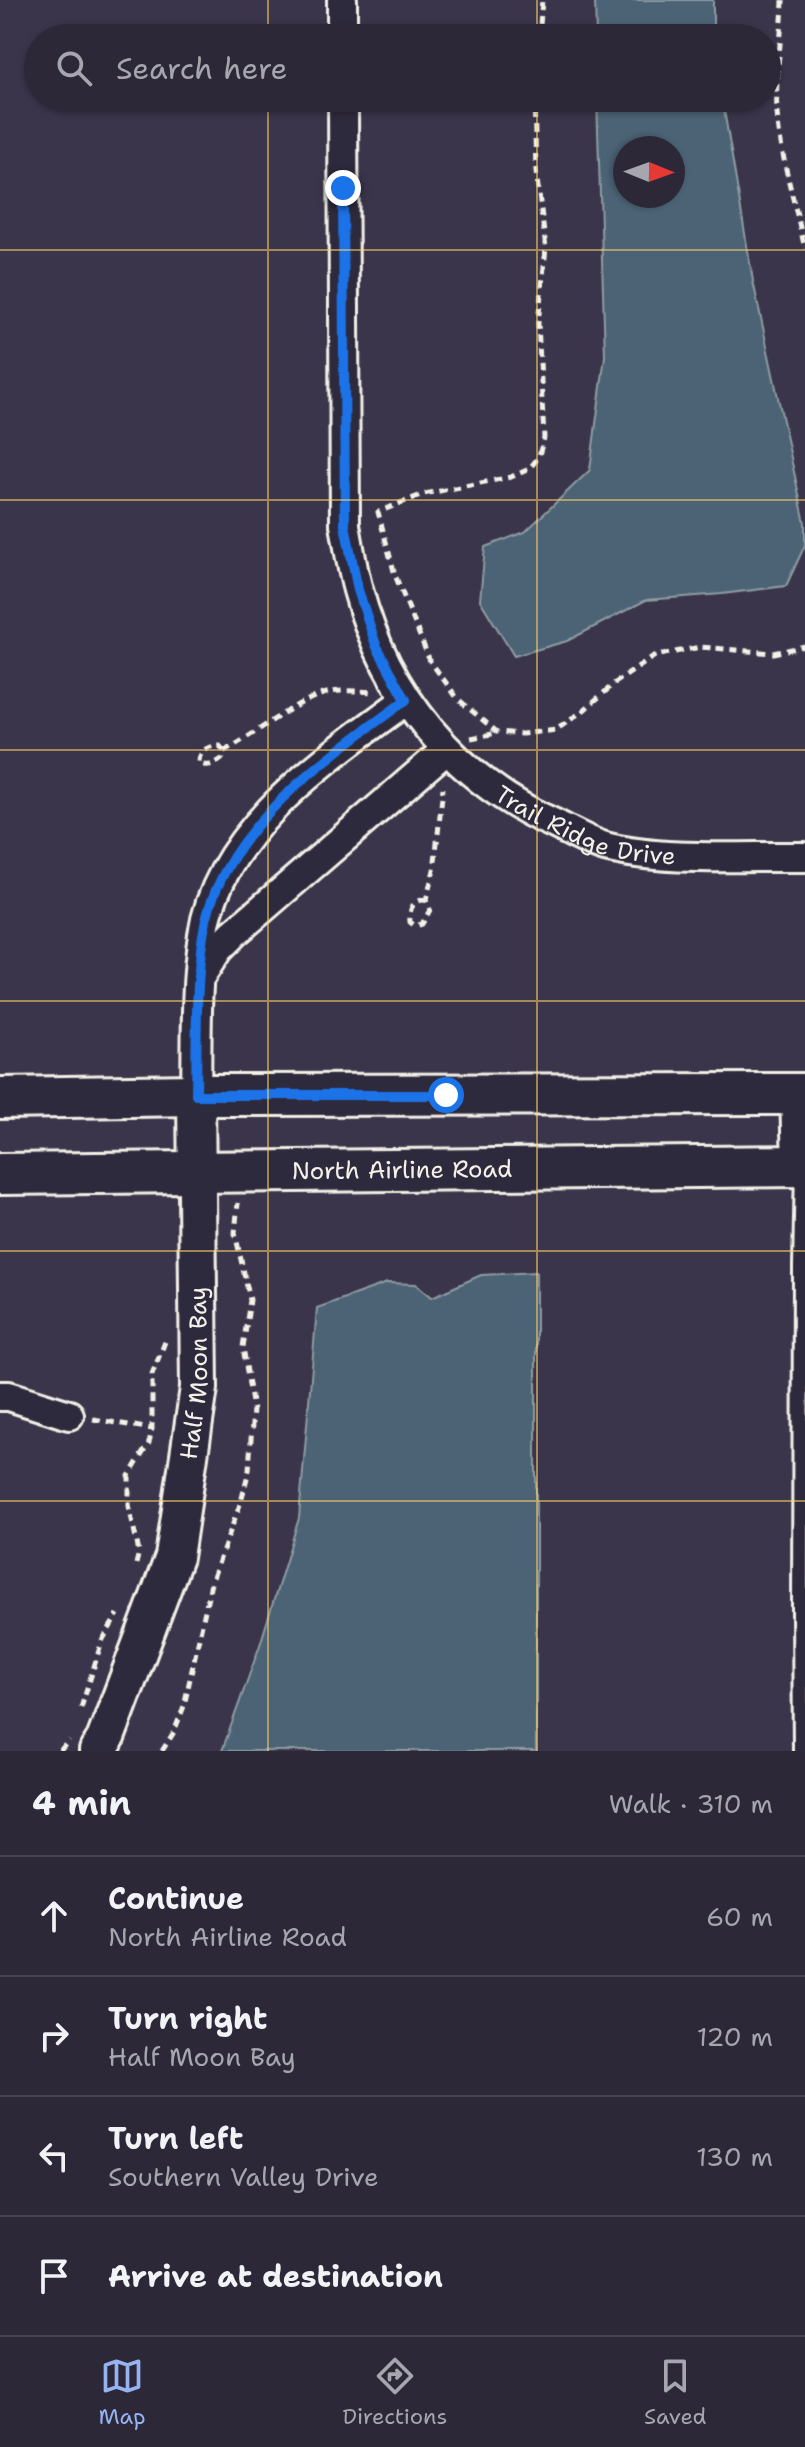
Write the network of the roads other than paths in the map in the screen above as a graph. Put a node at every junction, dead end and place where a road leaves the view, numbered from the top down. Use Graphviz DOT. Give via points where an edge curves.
graph roads {
  1 [pos="342,0"];
  2 [pos="342,24"];
  3 [pos="343,112"];
  4 [pos="402,692"];
  5 [pos="446,750"];
  6 [pos="805,857"];
  7 [pos="199,979"];
  8 [pos="803,1094"];
  9 [pos="196,1095"];
  10 [pos="0,1098"];
  11 [pos="804,1166"];
  12 [pos="197,1173"];
  13 [pos="0,1174"];
  14 [pos="803,1267"];
  15 [pos="0,1396"];
  16 [pos="69,1415"];
  17 [pos="803,1612"];
  18 [pos="86,1740"];
  19 [pos="801,1751"];
  1 -- 2 [label="street"];
  3 -- 4 [label="street, Trail Ridge Drive" via="345,525 376,645"];
  4 -- 5 [label="street, Trail Ridge Drive"];
  4 -- 7 [label="street, Half Moon Bay" via="306,776 237,849 203,933"];
  5 -- 6 [label="street, Trail Ridge Drive" via="505,800 604,846 661,855"];
  5 -- 7 [label="street" via="234,933"];
  7 -- 9 [label="street, Half Moon Bay"];
  8 -- 9 [label="main road"];
  8 -- 11 [label="main road"];
  9 -- 10 [label="main road"];
  9 -- 12 [label="street, Half Moon Bay"];
  11 -- 12 [label="main road, North Airline Road"];
  11 -- 14 [label="lane"];
  12 -- 13 [label="main road, North Airline Road"];
  12 -- 18 [label="street, Half Moon Bay" via="199,1388 174,1557 105,1740"];
  14 -- 17 [label="lane"];
  15 -- 16 [label="street"];
  17 -- 19 [label="lane"];
}
